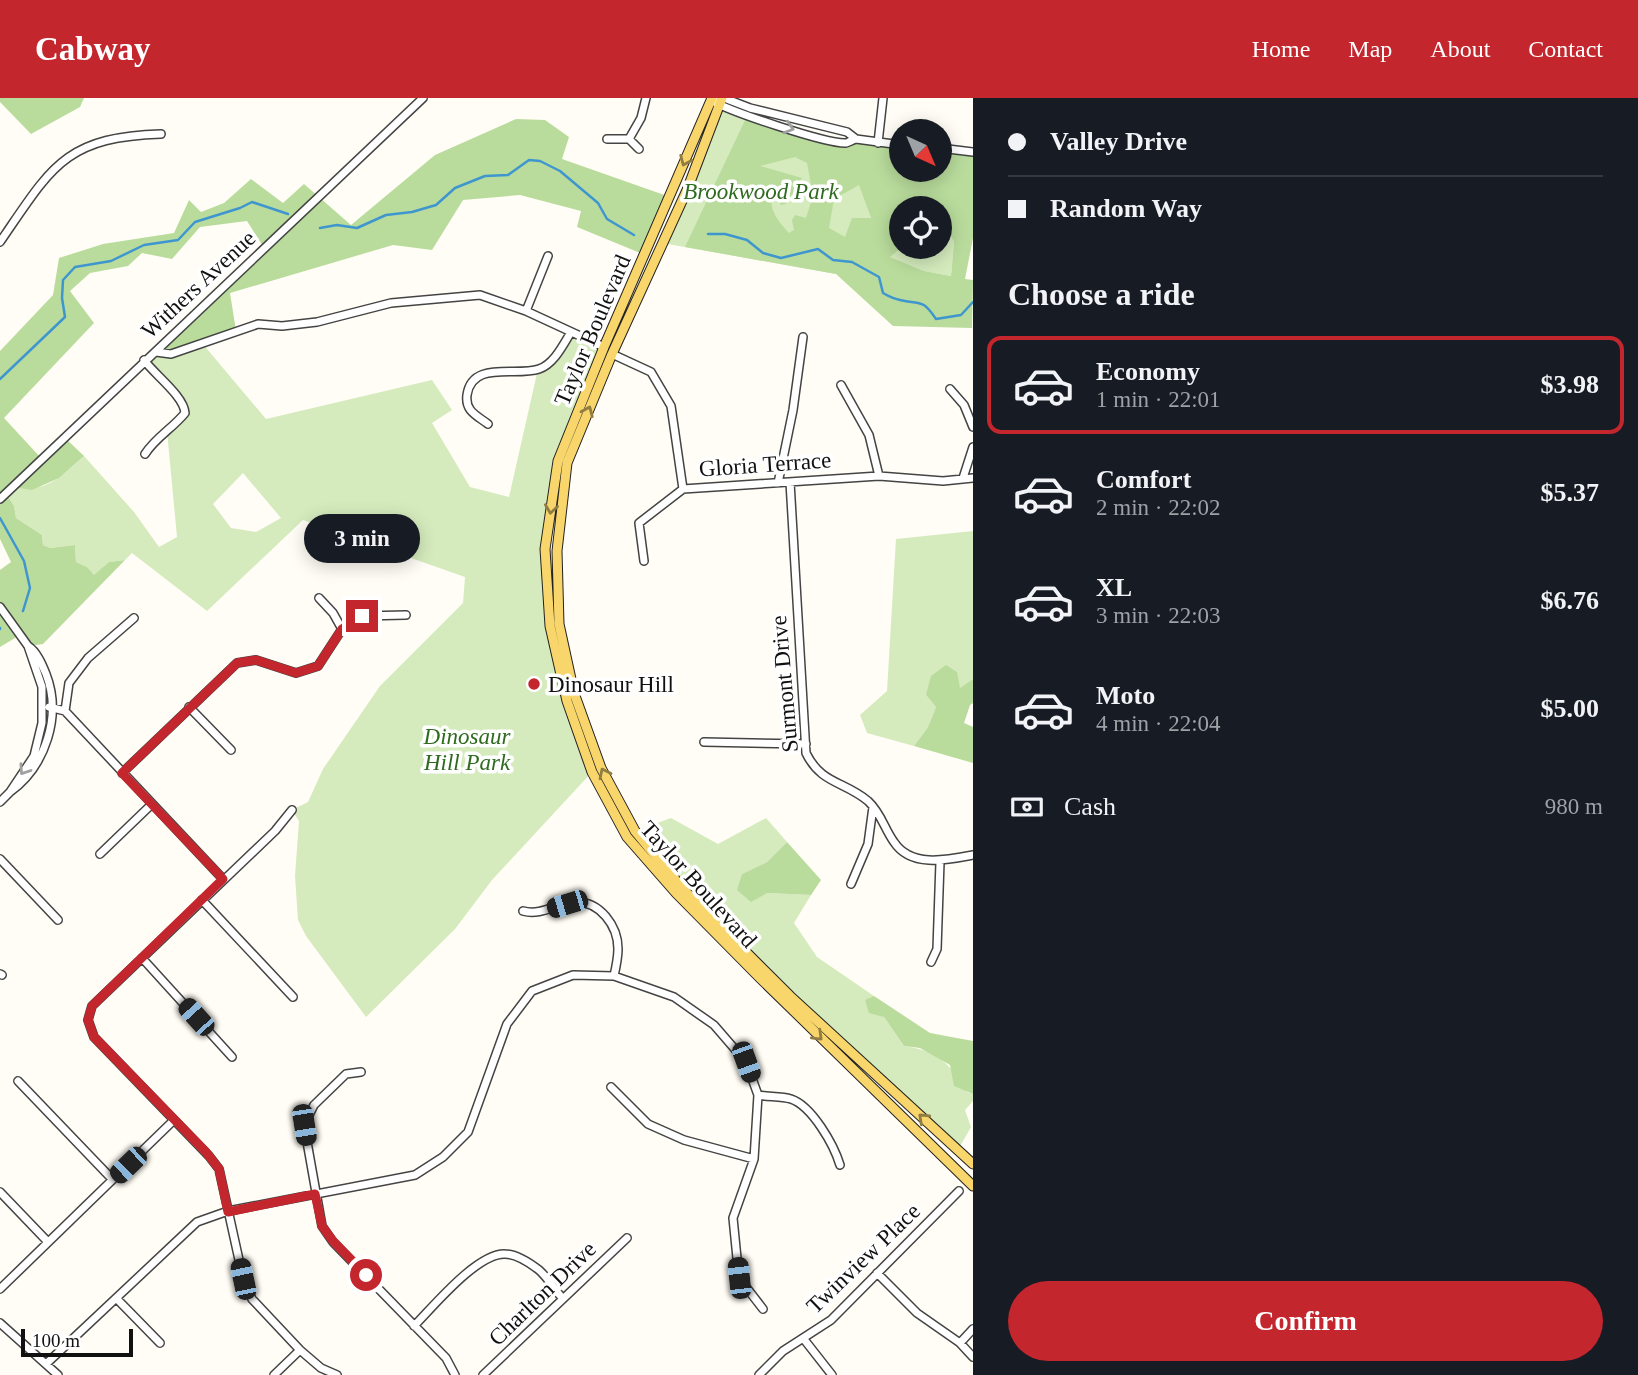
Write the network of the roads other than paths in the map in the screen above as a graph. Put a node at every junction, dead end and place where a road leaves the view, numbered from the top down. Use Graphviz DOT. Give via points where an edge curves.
graph roads {
  1 [pos="423,98"];
  2 [pos="646,98"];
  3 [pos="883,98"];
  4 [pos="716,100"];
  5 [pos="161,134"];
  6 [pos="607,139"];
  7 [pos="629,139"];
  8 [pos="878,143"];
  9 [pos="889,144"];
  10 [pos="639,149"];
  11 [pos="952,149"];
  12 [pos="973,152"];
  13 [pos="0,242"];
  14 [pos="548,256"];
  15 [pos="527,311"];
  16 [pos="571,332"];
  17 [pos="803,337"];
  18 [pos="604,347"];
  19 [pos="156,352"];
  20 [pos="612,354"];
  21 [pos="144,360"];
  22 [pos="841,386"];
  23 [pos="950,389"];
  24 [pos="488,424"];
  25 [pos="973,427"];
  26 [pos="973,447"];
  27 [pos="145,454"];
  28 [pos="879,476"];
  29 [pos="963,478"];
  30 [pos="973,478"];
  31 [pos="789,482"];
  32 [pos="778,483"];
  33 [pos="683,489"];
  34 [pos="0,499"];
  35 [pos="645,561"];
  36 [pos="318,597"];
  37 [pos="0,607"];
  38 [pos="406,615"];
  39 [pos="134,618"];
  40 [pos="342,629"];
  41 [pos="28,646"];
  42 [pos="44,706"];
  43 [pos="190,707"];
  44 [pos="53,708"];
  45 [pos="65,711"];
  46 [pos="704,743"];
  47 [pos="806,744"];
  48 [pos="231,750"];
  49 [pos="122,773"];
  50 [pos="10,792"];
  51 [pos="0,802"];
  52 [pos="152,804"];
  53 [pos="873,807"];
  54 [pos="292,810"];
  55 [pos="100,854"];
  56 [pos="973,855"];
  57 [pos="0,859"];
  58 [pos="940,862"];
  59 [pos="223,879"];
  60 [pos="851,884"];
  61 [pos="202,900"];
  62 [pos="523,911"];
  63 [pos="58,920"];
  64 [pos="142,958"];
  65 [pos="930,962"];
  66 [pos="614,976"];
  67 [pos="293,997"];
  68 [pos="232,1057"];
  69 [pos="361,1072"];
  70 [pos="18,1081"];
  71 [pos="611,1087"];
  72 [pos="758,1095"];
  73 [pos="174,1120"];
  74 [pos="754,1159"];
  75 [pos="973,1164"];
  76 [pos="840,1165"];
  77 [pos="113,1179"];
  78 [pos="973,1186"];
  79 [pos="959,1191"];
  80 [pos="0,1192"];
  81 [pos="315,1194"];
  82 [pos="228,1212"];
  83 [pos="627,1238"];
  84 [pos="47,1241"];
  85 [pos="877,1273"];
  86 [pos="0,1289"];
  87 [pos="117,1299"];
  88 [pos="563,1299"];
  89 [pos="763,1309"];
  90 [pos="0,1323"];
  91 [pos="414,1326"];
  92 [pos="973,1329"];
  93 [pos="803,1338"];
  94 [pos="160,1343"];
  95 [pos="961,1343"];
  96 [pos="300,1350"];
  97 [pos="973,1356"];
  98 [pos="46,1364"];
  99 [pos="58,1375"];
  100 [pos="274,1375"];
  101 [pos="337,1375"];
  102 [pos="455,1375"];
  103 [pos="483,1375"];
  104 [pos="759,1375"];
  105 [pos="832,1375"];
  1 -- 19 [label="street, Withers Avenue"];
  2 -- 7 [label="street"];
  3 -- 8 [label="street"];
  4 -- 8 [label="street" via="817,137"];
  4 -- 18 [label="main road, Taylor Boulevard, one-way"];
  4 -- 20 [label="main road, Taylor Boulevard" via="687,190"];
  5 -- 13 [label="street" via="135,134 85,146 60,162"];
  6 -- 7 [label="street"];
  7 -- 10 [label="street"];
  8 -- 9 [label="street"];
  11 -- 12 [label="street"];
  14 -- 15 [label="street"];
  15 -- 16 [label="street"];
  15 -- 19 [label="street" via="480,295 391,303 317,322 258,324 171,354"];
  16 -- 18 [label="street"];
  16 -- 24 [label="street" via="558,353 538,369 491,372 473,380 466,403"];
  17 -- 32 [label="street"];
  18 -- 78 [label="main road, Taylor Boulevard, one-way" via="558,461 545,549 550,626 567,701 592,772 627,837 676,893"];
  19 -- 21 [label="street, Withers Avenue"];
  20 -- 33 [label="street, Gloria Terrace" via="651,372 671,406"];
  75 -- 20 [label="main road, Taylor Boulevard, one-way" via="790,996 684,890 635,831 601,768 574,693 559,624 556,551 566,463"];
  21 -- 27 [label="street" via="185,406 179,421"];
  21 -- 34 [label="street, Withers Avenue"];
  22 -- 28 [label="street" via="869,435"];
  23 -- 25 [label="street" via="964,405"];
  26 -- 29 [label="street"];
  28 -- 29 [label="street, Gloria Terrace"];
  28 -- 31 [label="street, Gloria Terrace"];
  29 -- 30 [label="street, Gloria Terrace"];
  31 -- 32 [label="street, Gloria Terrace"];
  31 -- 47 [label="street, Surmont Drive"];
  32 -- 33 [label="street, Gloria Terrace"];
  33 -- 35 [label="street" via="639,523"];
  36 -- 40 [label="street"];
  37 -- 41 [label="street"];
  38 -- 40 [label="street" via="362,616"];
  39 -- 45 [label="street" via="88,658 69,683"];
  40 -- 43 [label="street" via="318,666 296,673 256,660 237,663"];
  41 -- 42 [label="street" via="41,679"];
  41 -- 44 [label="street" via="44,669"];
  42 -- 44 [label="street"];
  42 -- 50 [label="street, one-way" via="34,756"];
  43 -- 48 [label="street"];
  43 -- 49 [label="street"];
  44 -- 45 [label="street"];
  44 -- 50 [label="street" via="40,757 28,777"];
  45 -- 49 [label="street"];
  46 -- 47 [label="street"];
  47 -- 53 [label="street, Surmont Drive" via="806,752 821,774"];
  49 -- 52 [label="street"];
  50 -- 51 [label="street"];
  52 -- 55 [label="street"];
  52 -- 59 [label="street"];
  53 -- 58 [label="street, Surmont Drive" via="894,844 908,855"];
  53 -- 60 [label="street" via="868,844"];
  54 -- 59 [label="street"];
  56 -- 58 [label="street, Surmont Drive"];
  57 -- 63 [label="street"];
  58 -- 65 [label="street" via="937,949"];
  59 -- 61 [label="street"];
  61 -- 64 [label="street"];
  61 -- 67 [label="street"];
  62 -- 66 [label="street" via="534,914 574,902 590,903 606,915 615,933"];
  64 -- 68 [label="street"];
  64 -- 73 [label="street" via="92,1006 88,1020 94,1037"];
  66 -- 72 [label="street" via="674,997 714,1025 746,1062"];
  66 -- 81 [label="street" via="573,975 532,991 507,1024 468,1132 443,1157 415,1175"];
  69 -- 81 [label="street" via="346,1074 314,1105 304,1125"];
  70 -- 77 [label="street"];
  71 -- 74 [label="street" via="648,1124 684,1140"];
  72 -- 74 [label="street"];
  72 -- 76 [label="street" via="793,1099 804,1108 836,1150"];
  73 -- 77 [label="street"];
  73 -- 82 [label="street" via="219,1169"];
  74 -- 89 [label="street" via="733,1218 739,1278"];
  77 -- 84 [label="street"];
  79 -- 85 [label="street, Twinview Place"];
  80 -- 84 [label="street"];
  81 -- 82 [label="street"];
  81 -- 91 [label="street" via="322,1226 333,1241"];
  82 -- 87 [label="street" via="197,1222"];
  82 -- 96 [label="street" via="252,1299"];
  83 -- 88 [label="street, Charlton Drive"];
  84 -- 86 [label="street"];
  85 -- 93 [label="street, Twinview Place" via="831,1321"];
  85 -- 95 [label="street" via="917,1314"];
  87 -- 94 [label="street"];
  87 -- 98 [label="street"];
  88 -- 91 [label="street" via="540,1270 505,1254 489,1257 472,1269"];
  88 -- 103 [label="street, Charlton Drive"];
  90 -- 98 [label="street"];
  91 -- 102 [label="street" via="446,1358"];
  92 -- 95 [label="street"];
  93 -- 104 [label="street, Twinview Place"];
  93 -- 105 [label="street"];
  95 -- 97 [label="street"];
  96 -- 100 [label="street"];
  96 -- 101 [label="street"];
  98 -- 99 [label="street"];
}
